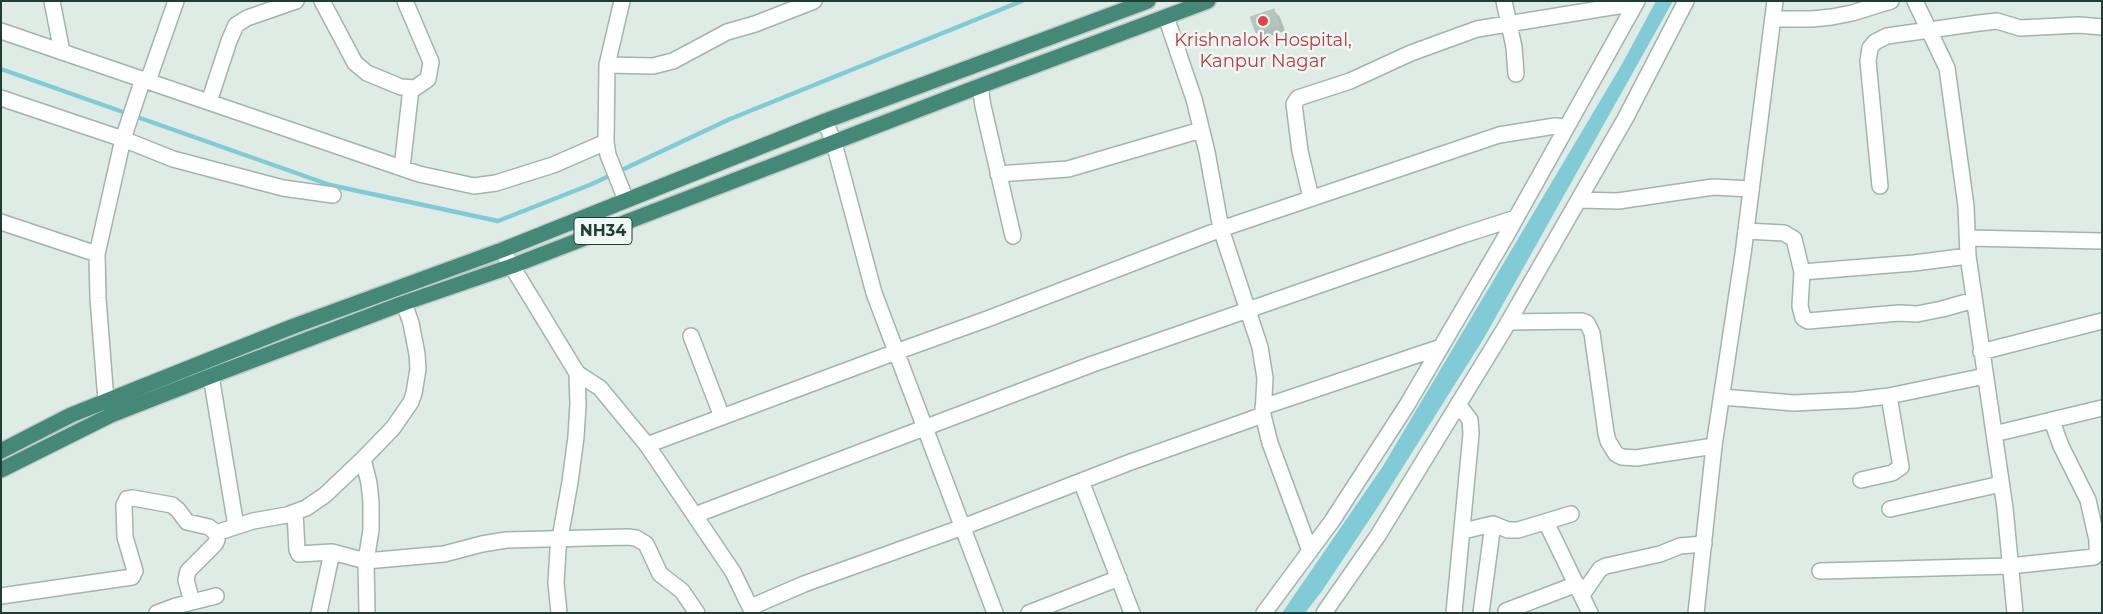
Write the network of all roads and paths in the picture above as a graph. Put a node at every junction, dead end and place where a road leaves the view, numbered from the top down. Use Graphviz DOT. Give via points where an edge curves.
graph roads {
  1 [pos="52,1"];
  2 [pos="176,1"];
  3 [pos="296,1"];
  4 [pos="322,1"];
  5 [pos="405,1"];
  6 [pos="622,1"];
  7 [pos="814,1"];
  8 [pos="1148,1"];
  9 [pos="1208,1"];
  10 [pos="1504,1"];
  11 [pos="1686,1"];
  12 [pos="1775,1"];
  13 [pos="1891,1"];
  14 [pos="1915,1"];
  15 [pos="1636,2"];
  16 [pos="1166,18"];
  17 [pos="1773,19"];
  18 [pos="1509,24"];
  19 [pos="2102,27"];
  20 [pos="1928,30"];
  21 [pos="1,31"];
  22 [pos="62,52"];
  23 [pos="608,65"];
  24 [pos="1516,74"];
  25 [pos="144,82"];
  26 [pos="980,86"];
  27 [pos="411,88"];
  28 [pos="1,98"];
  29 [pos="209,102"];
  30 [pos="825,122"];
  31 [pos="1566,127"];
  32 [pos="1201,130"];
  33 [pos="124,137"];
  34 [pos="834,143"];
  35 [pos="607,148"];
  36 [pos="402,168"];
  37 [pos="998,174"];
  38 [pos="1880,186"];
  39 [pos="1751,189"];
  40 [pos="334,195"];
  41 [pos="1311,198"];
  42 [pos="626,200"];
  43 [pos="1578,200"];
  44 [pos="1516,218"];
  45 [pos="1,222"];
  46 [pos="1221,229"];
  47 [pos="1746,231"];
  48 [pos="1013,236"];
  49 [pos="1968,238"];
  50 [pos="2102,241"];
  51 [pos="502,250"];
  52 [pos="97,254"];
  53 [pos="1968,256"];
  54 [pos="512,266"];
  55 [pos="1802,272"];
  56 [pos="1974,300"];
  57 [pos="404,303"];
  58 [pos="1248,309"];
  59 [pos="1508,322"];
  60 [pos="2102,322"];
  61 [pos="691,336"];
  62 [pos="1441,347"];
  63 [pos="896,352"];
  64 [pos="1981,352"];
  65 [pos="576,373"];
  66 [pos="211,376"];
  67 [pos="1985,376"];
  68 [pos="1889,396"];
  69 [pos="1722,397"];
  70 [pos="1458,404"];
  71 [pos="109,408"];
  72 [pos="1263,411"];
  73 [pos="2100,413"];
  74 [pos="722,417"];
  75 [pos="2052,421"];
  76 [pos="924,427"];
  77 [pos="1994,434"];
  78 [pos="647,445"];
  79 [pos="1714,446"];
  80 [pos="1,451"];
  81 [pos="364,459"];
  82 [pos="1,470"];
  83 [pos="1861,480"];
  84 [pos="1081,481"];
  85 [pos="2001,484"];
  86 [pos="1890,509"];
  87 [pos="295,512"];
  88 [pos="1571,514"];
  89 [pos="695,515"];
  90 [pos="1546,522"];
  91 [pos="1489,525"];
  92 [pos="236,526"];
  93 [pos="963,527"];
  94 [pos="1465,530"];
  95 [pos="216,533"];
  96 [pos="560,539"];
  97 [pos="1704,544"];
  98 [pos="1310,551"];
  99 [pos="332,552"];
  100 [pos="366,561"];
  101 [pos="2010,566"];
  102 [pos="1820,571"];
  103 [pos="1119,578"];
  104 [pos="1579,590"];
  105 [pos="1,596"];
  106 [pos="216,596"];
  107 [pos="192,602"];
  108 [pos="752,610"];
  109 [pos="164,611"];
  110 [pos="1506,611"];
  111 [pos="319,613"];
  112 [pos="367,613"];
  113 [pos="559,613"];
  114 [pos="697,613"];
  115 [pos="995,613"];
  116 [pos="1029,613"];
  117 [pos="1132,613"];
  118 [pos="1264,613"];
  119 [pos="1324,613"];
  120 [pos="1454,613"];
  121 [pos="1481,613"];
  122 [pos="1590,613"];
  123 [pos="1696,613"];
  124 [pos="2016,613"];
  1 -- 22 [label="street"];
  2 -- 25 [label="street"];
  3 -- 29 [label="street" via="236,25"];
  4 -- 27 [label="street" via="355,63 367,73"];
  5 -- 27 [label="street" via="431,62 428,79"];
  6 -- 23 [label="street"];
  7 -- 23 [label="street" via="727,32 673,61 653,66"];
  8 -- 30 [label="highway, NH34"];
  9 -- 16 [label="highway, NH34"];
  10 -- 18 [label="street"];
  11 -- 43 [label="street"];
  12 -- 17 [label="street"];
  13 -- 17 [label="street" via="1832,17"];
  14 -- 20 [label="street"];
  15 -- 18 [label="street"];
  15 -- 31 [label="street"];
  16 -- 26 [label="highway, NH34"];
  16 -- 32 [label="street" via="1194,99"];
  17 -- 39 [label="street"];
  18 -- 24 [label="street"];
  18 -- 41 [label="street" via="1477,30 1411,53 1350,81 1298,98 1294,104"];
  19 -- 20 [label="street" via="2020,28 1997,22"];
  20 -- 38 [label="street" via="1887,36 1874,42 1870,48 1868,61"];
  20 -- 49 [label="street" via="1947,68 1960,151"];
  21 -- 22 [label="street"];
  22 -- 25 [label="street"];
  23 -- 35 [label="street"];
  25 -- 29 [label="street"];
  25 -- 33 [label="street"];
  26 -- 34 [label="highway, NH34"];
  26 -- 37 [label="street"];
  27 -- 36 [label="street"];
  28 -- 33 [label="street"];
  29 -- 36 [label="street"];
  30 -- 34 [label="street"];
  30 -- 42 [label="highway, NH34"];
  31 -- 41 [label="street" via="1499,135"];
  31 -- 44 [label="street"];
  32 -- 37 [label="street" via="1068,169"];
  32 -- 46 [label="street"];
  33 -- 40 [label="street" via="173,159 241,178"];
  33 -- 52 [label="street"];
  34 -- 54 [label="highway, NH34"];
  34 -- 63 [label="street" via="874,293"];
  35 -- 36 [label="street" via="496,183 474,186"];
  35 -- 42 [label="street"];
  37 -- 48 [label="street"];
  39 -- 43 [label="street" via="1713,187 1618,201"];
  39 -- 47 [label="street"];
  41 -- 46 [label="street"];
  42 -- 51 [label="highway, NH34"];
  43 -- 59 [label="street"];
  44 -- 58 [label="street"];
  44 -- 62 [label="street"];
  45 -- 52 [label="street"];
  46 -- 58 [label="street"];
  46 -- 63 [label="street"];
  47 -- 55 [label="street" via="1790,236 1796,244"];
  47 -- 69 [label="street"];
  49 -- 50 [label="street"];
  49 -- 53 [label="street"];
  51 -- 54 [label="street"];
  51 -- 71 [label="highway, NH34" via="294,326"];
  52 -- 71 [label="street"];
  53 -- 55 [label="street"];
  53 -- 56 [label="street"];
  54 -- 57 [label="highway, NH34"];
  54 -- 65 [label="street"];
  55 -- 56 [label="street" via="1800,306 1803,318 1808,322 1918,314"];
  56 -- 64 [label="street"];
  57 -- 66 [label="highway, NH34"];
  57 -- 81 [label="street" via="417,354 414,393 393,428"];
  58 -- 72 [label="street" via="1260,347 1264,378"];
  58 -- 76 [label="street"];
  59 -- 70 [label="street"];
  59 -- 79 [label="street" via="1587,323 1592,333 1606,433 1616,454 1636,458"];
  60 -- 64 [label="street"];
  61 -- 74 [label="street"];
  62 -- 72 [label="street"];
  62 -- 98 [label="street"];
  63 -- 74 [label="street"];
  63 -- 76 [label="street"];
  64 -- 67 [label="street"];
  65 -- 78 [label="street" via="600,388"];
  65 -- 96 [label="street" via="576,436"];
  66 -- 71 [label="highway, NH34"];
  66 -- 92 [label="street"];
  67 -- 68 [label="street"];
  67 -- 77 [label="street"];
  68 -- 69 [label="street" via="1794,403"];
  68 -- 83 [label="street" via="1901,467 1892,473"];
  69 -- 79 [label="street"];
  70 -- 94 [label="street" via="1470,420 1471,434"];
  70 -- 119 [label="street" via="1376,537"];
  71 -- 80 [label="highway, NH34" via="54,423"];
  71 -- 82 [label="highway, NH34"];
  72 -- 84 [label="street"];
  72 -- 98 [label="street" via="1270,443"];
  73 -- 75 [label="street"];
  74 -- 78 [label="street"];
  75 -- 77 [label="street"];
  75 -- 101 [label="street" via="2088,500 2097,552 2089,558"];
  76 -- 89 [label="street"];
  76 -- 93 [label="street"];
  77 -- 85 [label="street"];
  78 -- 89 [label="street"];
  79 -- 97 [label="street"];
  81 -- 87 [label="street" via="326,494"];
  81 -- 100 [label="street" via="371,502"];
  84 -- 93 [label="street"];
  84 -- 103 [label="street"];
  85 -- 86 [label="street"];
  85 -- 101 [label="street"];
  87 -- 92 [label="street"];
  87 -- 99 [label="street" via="298,553"];
  88 -- 90 [label="street"];
  89 -- 108 [label="street" via="733,572"];
  90 -- 91 [label="street" via="1513,530"];
  90 -- 104 [label="street"];
  91 -- 94 [label="street"];
  91 -- 121 [label="street"];
  92 -- 95 [label="street"];
  93 -- 108 [label="street" via="804,584"];
  93 -- 115 [label="street"];
  94 -- 120 [label="street"];
  95 -- 105 [label="street" via="209,527 187,522 172,505 127,499 124,505 125,532 134,572 132,577"];
  95 -- 107 [label="street" via="215,544 188,571 186,580"];
  96 -- 100 [label="street" via="494,541 444,554"];
  96 -- 113 [label="street" via="556,583"];
  96 -- 114 [label="street" via="628,537 642,540 660,574 682,591"];
  97 -- 104 [label="street" via="1680,546 1660,554 1606,566"];
  97 -- 123 [label="street"];
  98 -- 118 [label="street"];
  99 -- 100 [label="street"];
  99 -- 111 [label="street"];
  100 -- 112 [label="street"];
  101 -- 102 [label="street"];
  101 -- 124 [label="street"];
  103 -- 116 [label="street"];
  103 -- 117 [label="street"];
  104 -- 110 [label="street"];
  104 -- 122 [label="street"];
  106 -- 107 [label="street"];
  107 -- 109 [label="street"];
}
